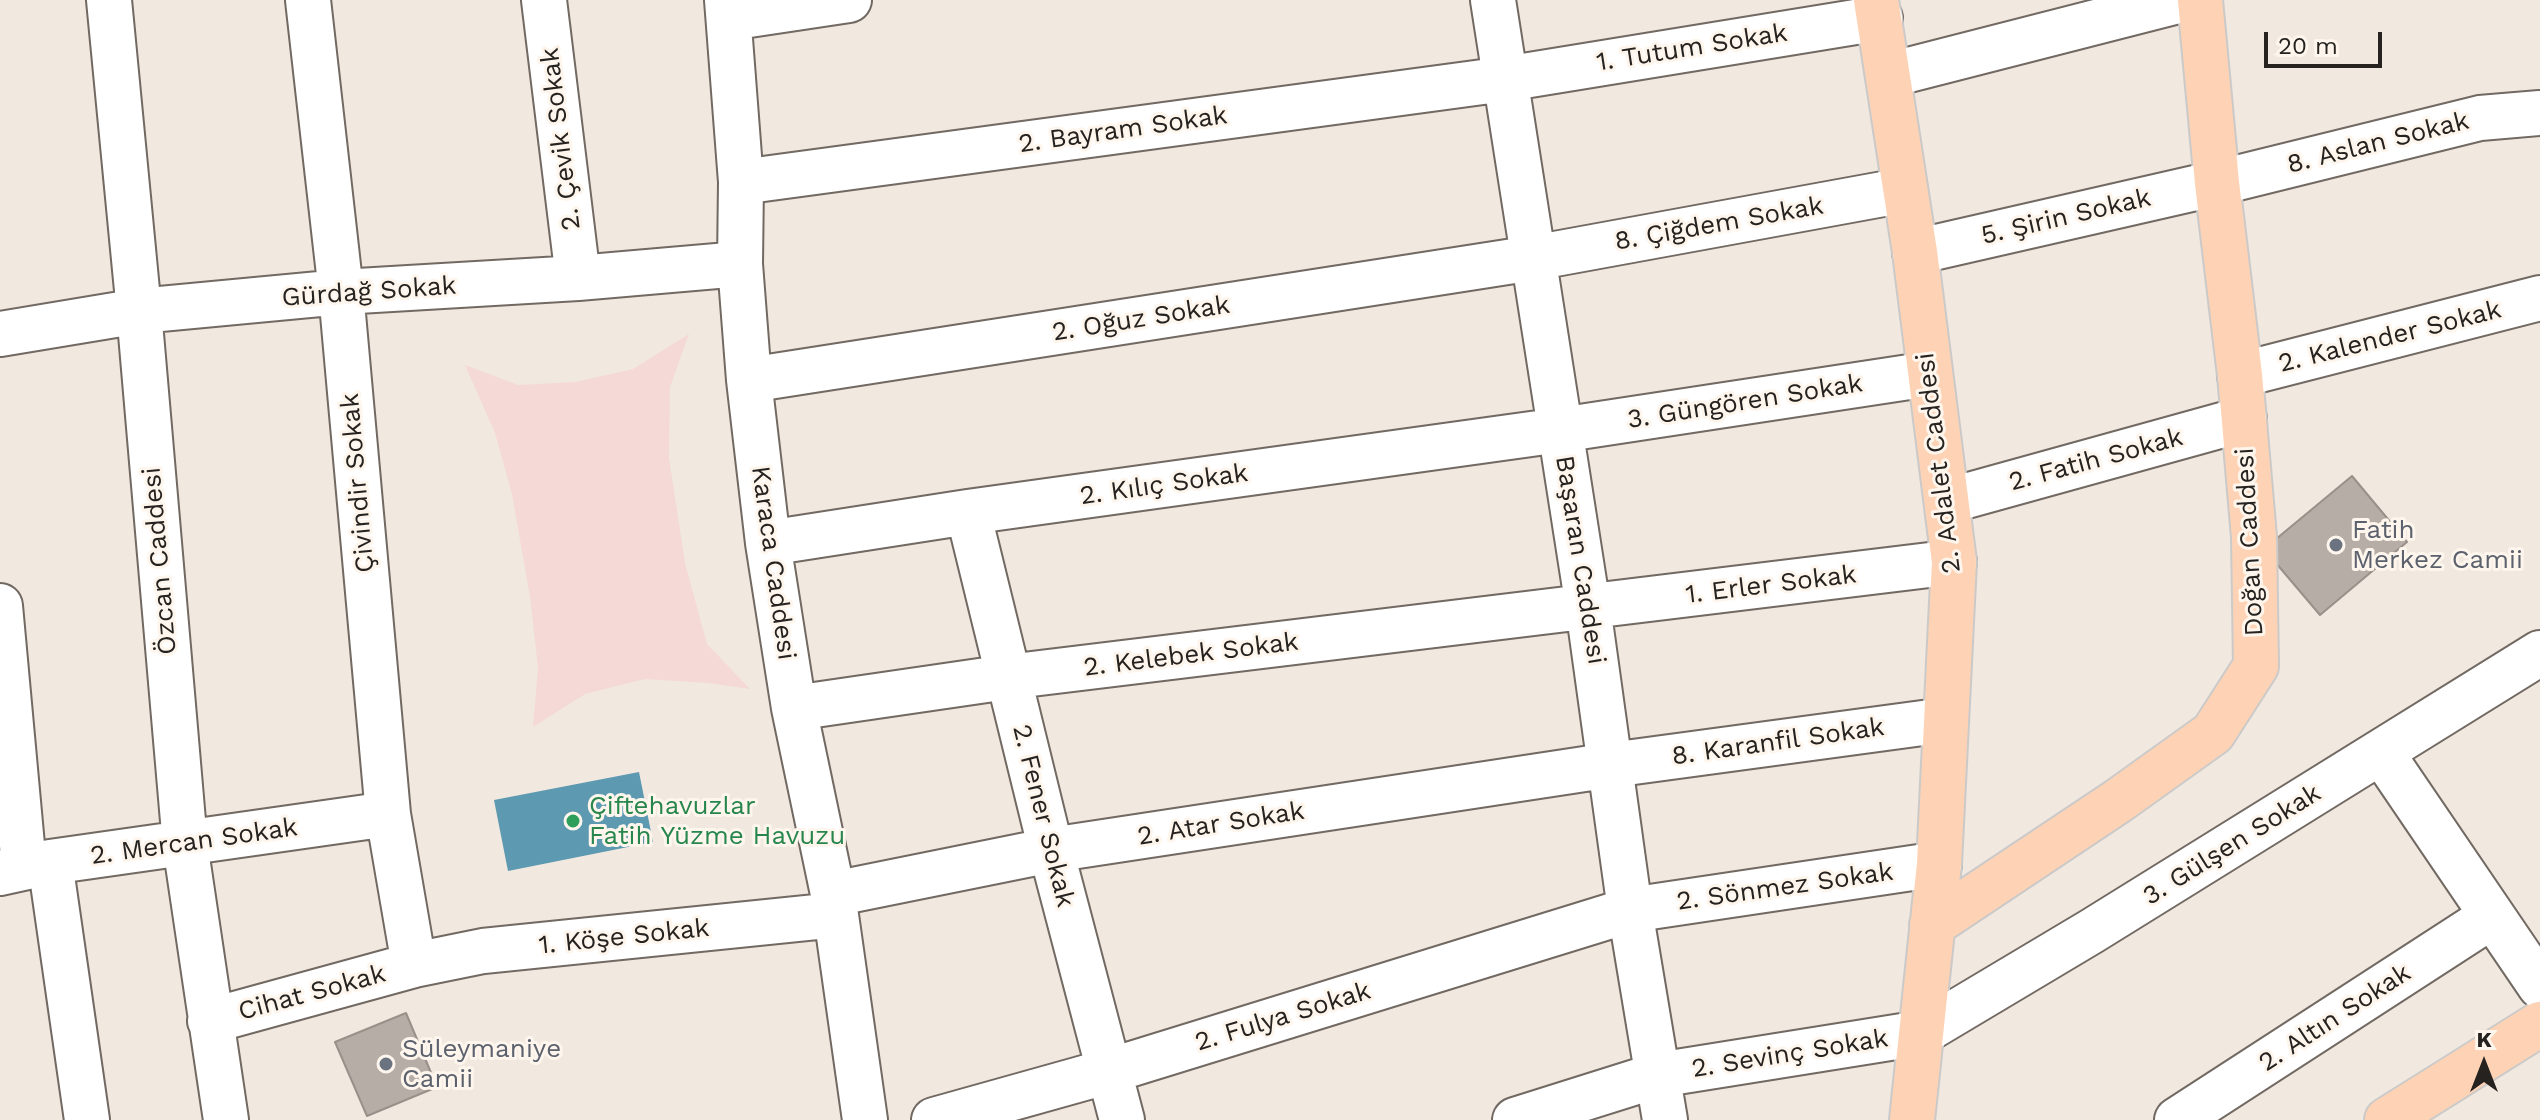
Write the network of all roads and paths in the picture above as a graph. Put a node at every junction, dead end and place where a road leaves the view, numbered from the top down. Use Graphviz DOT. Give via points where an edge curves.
graph roads {
  1 [pos="109,0"];
  2 [pos="308,0"];
  3 [pos="544,0"];
  4 [pos="849,0"];
  5 [pos="1493,0"];
  6 [pos="2182,0"];
  7 [pos="2200,0"];
  8 [pos="728,9"];
  9 [pos="1878,9"];
  10 [pos="1889,75"];
  11 [pos="1505,79"];
  12 [pos="2540,113"];
  13 [pos="741,182"];
  14 [pos="2217,183"];
  15 [pos="1905,190"];
  16 [pos="1915,252"];
  17 [pos="1533,258"];
  18 [pos="740,264"];
  19 [pos="578,278"];
  20 [pos="341,292"];
  21 [pos="2540,298"];
  22 [pos="139,311"];
  23 [pos="0,334"];
  24 [pos="1929,374"];
  25 [pos="2240,375"];
  26 [pos="749,380"];
  27 [pos="2244,419"];
  28 [pos="1560,430"];
  29 [pos="1948,501"];
  30 [pos="968,512"];
  31 [pos="768,543"];
  32 [pos="1954,562"];
  33 [pos="0,606"];
  34 [pos="1588,607"];
  35 [pos="2540,653"];
  36 [pos="2,663"];
  37 [pos="1007,677"];
  38 [pos="794,708"];
  39 [pos="1945,720"];
  40 [pos="2381,752"];
  41 [pos="1611,765"];
  42 [pos="388,814"];
  43 [pos="185,844"];
  44 [pos="1051,850"];
  45 [pos="1939,864"];
  46 [pos="24,867"];
  47 [pos="834,904"];
  48 [pos="1630,910"];
  49 [pos="2492,916"];
  50 [pos="1932,925"];
  51 [pos="414,965"];
  52 [pos="2540,986"];
  53 [pos="210,1021"];
  54 [pos="2540,1024"];
  55 [pos="1921,1033"];
  56 [pos="1109,1071"];
  57 [pos="1658,1075"];
  58 [pos="87,1120"];
  59 [pos="226,1120"];
  60 [pos="865,1120"];
  61 [pos="934,1120"];
  62 [pos="1122,1120"];
  63 [pos="1515,1120"];
  64 [pos="1665,1120"];
  65 [pos="1912,1120"];
  66 [pos="2177,1120"];
  67 [pos="2387,1120"];
  1 -- 22 [label="street, Özcan Caddesi"];
  2 -- 20 [label="street, Çivindir Sokak"];
  3 -- 19 [label="street, 2. Çevik Sokak"];
  4 -- 8 [label="street"];
  5 -- 11 [label="street, Başaran Caddesi"];
  6 -- 10 [label="street"];
  7 -- 14 [label="main road, Doğan Caddesi"];
  8 -- 13 [label="street, Karaca Caddesi"];
  9 -- 10 [label="main road, 2. Adalet Caddesi"];
  9 -- 11 [label="street, 1. Tutum Sokak"];
  10 -- 15 [label="main road, 2. Adalet Caddesi"];
  11 -- 13 [label="street, 2. Bayram Sokak"];
  11 -- 17 [label="street, Başaran Caddesi"];
  12 -- 14 [label="street, 8. Aslan Sokak" via="2480,118"];
  13 -- 18 [label="street, Karaca Caddesi"];
  14 -- 16 [label="street, 5. Şirin Sokak"];
  14 -- 25 [label="main road, Doğan Caddesi"];
  15 -- 16 [label="main road, 2. Adalet Caddesi"];
  15 -- 17 [label="street, 8. Çiğdem Sokak"];
  16 -- 24 [label="main road, 2. Adalet Caddesi"];
  17 -- 26 [label="street, 2. Oğuz Sokak"];
  17 -- 28 [label="street, Başaran Caddesi"];
  18 -- 19 [label="street, Gürdağ Sokak"];
  18 -- 26 [label="street, Karaca Caddesi"];
  19 -- 20 [label="street, Gürdağ Sokak"];
  20 -- 22 [label="street, Gürdağ Sokak"];
  20 -- 42 [label="street, Çivindir Sokak"];
  21 -- 25 [label="street, 2. Kalender Sokak"];
  22 -- 23 [label="street, Gürdağ Sokak"];
  22 -- 43 [label="street, Özcan Caddesi"];
  24 -- 28 [label="street, 3. Güngören Sokak"];
  24 -- 29 [label="main road, 2. Adalet Caddesi"];
  25 -- 27 [label="main road, Doğan Caddesi"];
  26 -- 31 [label="street, Karaca Caddesi"];
  27 -- 29 [label="street, 2. Fatih Sokak"];
  27 -- 50 [label="main road, Doğan Caddesi" via="2254,537 2256,666 2213,733"];
  28 -- 30 [label="street, 2. Kılıç Sokak"];
  28 -- 34 [label="street, Başaran Caddesi"];
  29 -- 32 [label="main road, 2. Adalet Caddesi"];
  30 -- 31 [label="street, 2. Kılıç Sokak"];
  30 -- 37 [label="street, 2. Fener Sokak"];
  31 -- 38 [label="street, Karaca Caddesi"];
  32 -- 34 [label="street, 1. Erler Sokak"];
  32 -- 39 [label="main road, 2. Adalet Caddesi"];
  33 -- 36 [label="street"];
  34 -- 37 [label="street, 2. Kelebek Sokak"];
  34 -- 41 [label="street, Başaran Caddesi"];
  35 -- 40 [label="street, 3. Gülşen Sokak"];
  36 -- 46 [label="street"];
  37 -- 38 [label="street, 2. Kelebek Sokak"];
  37 -- 44 [label="street, 2. Fener Sokak"];
  38 -- 47 [label="street, Karaca Caddesi"];
  39 -- 41 [label="street, 8. Karanfil Sokak"];
  39 -- 45 [label="main road, 2. Adalet Caddesi"];
  40 -- 49 [label="street"];
  40 -- 55 [label="street, 3. Gülşen Sokak"];
  41 -- 44 [label="street, 2. Atar Sokak"];
  41 -- 48 [label="street, Başaran Caddesi"];
  42 -- 43 [label="street, 2. Mercan Sokak"];
  42 -- 51 [label="street, Çivindir Sokak"];
  43 -- 46 [label="street, 2. Mercan Sokak"];
  43 -- 53 [label="street, Özcan Caddesi"];
  44 -- 47 [label="street, 2. Atar Sokak"];
  44 -- 56 [label="street, 2. Fener Sokak"];
  45 -- 48 [label="street, 2. Sönmez Sokak"];
  45 -- 50 [label="main road, 2. Adalet Caddesi"];
  46 -- 58 [label="street"];
  47 -- 51 [label="street, 1. Köşe Sokak"];
  47 -- 60 [label="street, Karaca Caddesi"];
  48 -- 56 [label="street, 2. Fulya Sokak"];
  48 -- 57 [label="street, Başaran Caddesi"];
  49 -- 52 [label="street"];
  49 -- 66 [label="street, 2. Altın Sokak"];
  50 -- 55 [label="main road, 2. Adalet Caddesi"];
  51 -- 53 [label="street, Cihat Sokak"];
  53 -- 59 [label="street, Özcan Caddesi"];
  54 -- 67 [label="main road"];
  55 -- 57 [label="street, 2. Sevinç Sokak"];
  55 -- 65 [label="main road, 2. Adalet Caddesi"];
  56 -- 61 [label="street, 2. Fulya Sokak"];
  56 -- 62 [label="street, 2. Fener Sokak"];
  57 -- 63 [label="street, 2. Sevinç Sokak"];
  57 -- 64 [label="street, Başaran Caddesi"];
}
